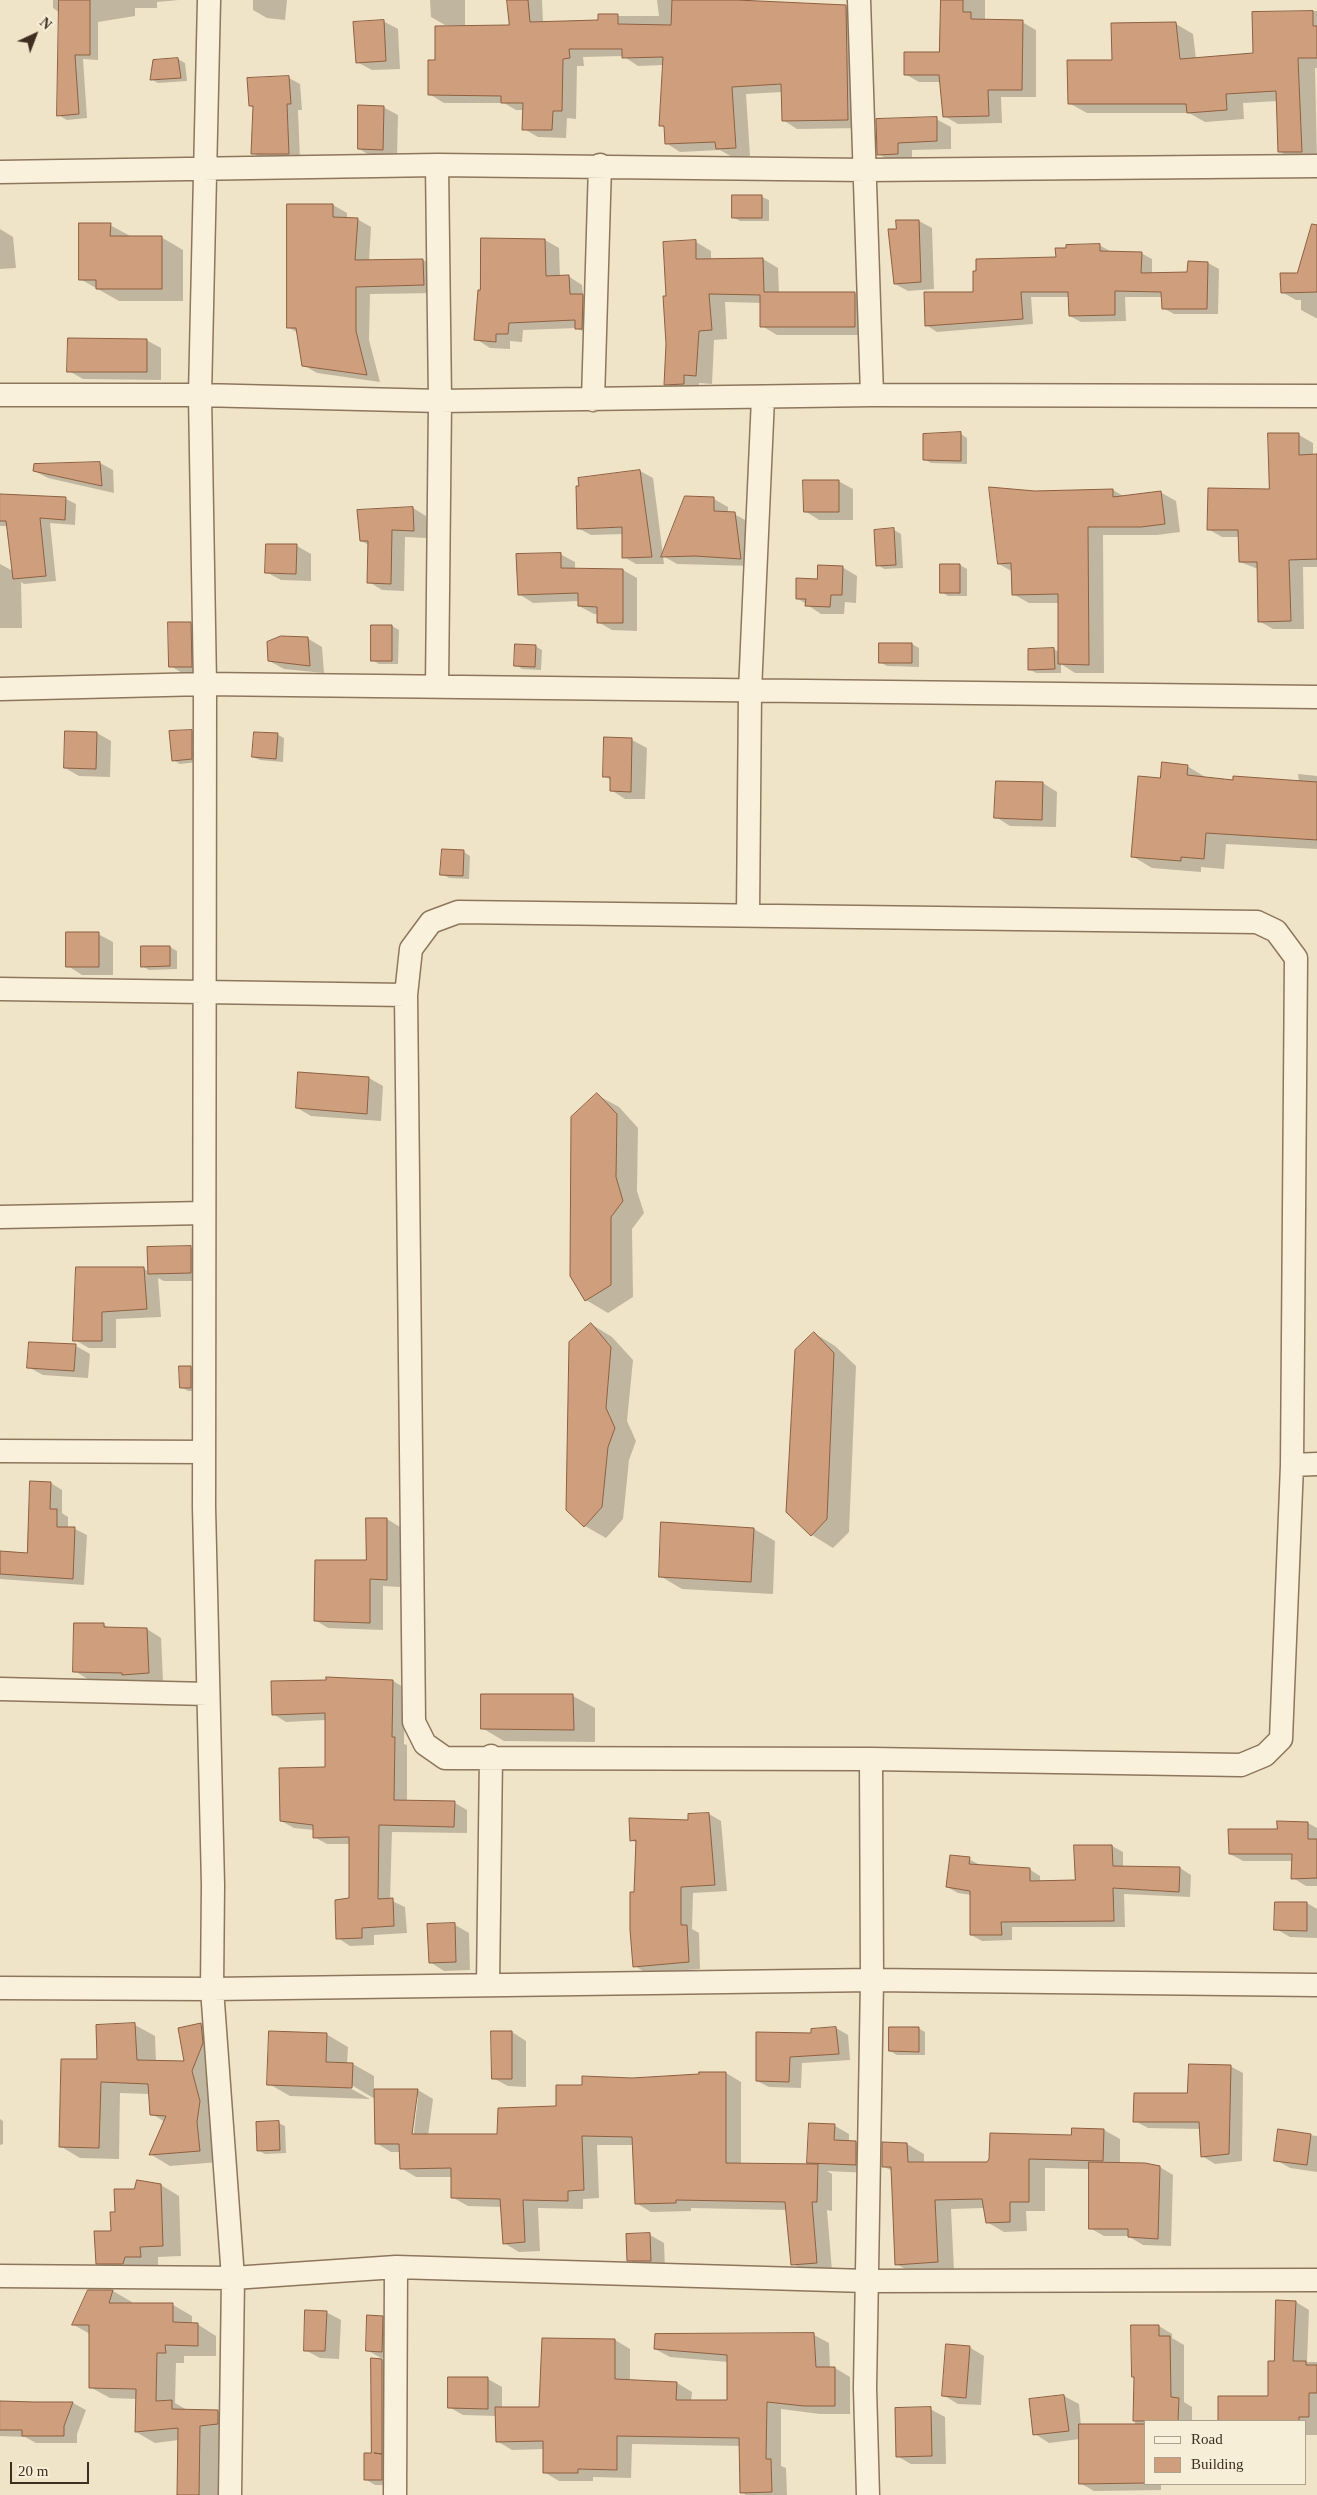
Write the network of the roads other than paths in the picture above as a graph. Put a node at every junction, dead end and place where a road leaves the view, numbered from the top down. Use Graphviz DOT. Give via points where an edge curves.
graph roads {
  1 [pos="209,0"];
  2 [pos="859,0"];
  3 [pos="437,165"];
  4 [pos="600,166"];
  5 [pos="1317,166"];
  6 [pos="204,168"];
  7 [pos="866,170"];
  8 [pos="0,172"];
  9 [pos="200,394"];
  10 [pos="0,395"];
  11 [pos="872,395"];
  12 [pos="1317,396"];
  13 [pos="763,398"];
  14 [pos="593,400"];
  15 [pos="440,401"];
  16 [pos="205,684"];
  17 [pos="437,686"];
  18 [pos="0,689"];
  19 [pos="750,691"];
  20 [pos="1317,697"];
  21 [pos="748,916"];
  22 [pos="0,989"];
  23 [pos="204,991"];
  24 [pos="406,995"];
  25 [pos="204,1214"];
  26 [pos="0,1217"];
  27 [pos="0,1451"];
  28 [pos="204,1452"];
  29 [pos="1292,1464"];
  30 [pos="1317,1464"];
  31 [pos="0,1689"];
  32 [pos="208,1694"];
  33 [pos="491,1756"];
  34 [pos="871,1759"];
  35 [pos="872,1980"];
  36 [pos="488,1985"];
  37 [pos="1317,1985"];
  38 [pos="0,1988"];
  39 [pos="212,1989"];
  40 [pos="396,2268"];
  41 [pos="0,2276"];
  42 [pos="234,2278"];
  43 [pos="1317,2280"];
  44 [pos="866,2281"];
  45 [pos="230,2495"];
  46 [pos="395,2495"];
  47 [pos="868,2495"];
  1 -- 6 [label="street"];
  2 -- 7 [label="street"];
  3 -- 4 [label="street"];
  3 -- 6 [label="street"];
  3 -- 15 [label="street"];
  4 -- 7 [label="street"];
  4 -- 14 [label="street"];
  5 -- 7 [label="street"];
  6 -- 8 [label="street"];
  6 -- 9 [label="street"];
  7 -- 11 [label="street"];
  9 -- 10 [label="street"];
  9 -- 15 [label="street"];
  9 -- 16 [label="street"];
  11 -- 12 [label="street"];
  11 -- 13 [label="street"];
  13 -- 14 [label="street"];
  13 -- 19 [label="street"];
  14 -- 15 [label="street"];
  15 -- 17 [label="street"];
  16 -- 17 [label="street"];
  16 -- 18 [label="street"];
  16 -- 23 [label="street"];
  17 -- 19 [label="street"];
  19 -- 20 [label="street"];
  19 -- 21 [label="street"];
  21 -- 24 [label="street" via="458,912 431,922 411,948"];
  21 -- 29 [label="street" via="1257,922 1276,931 1296,958"];
  22 -- 23 [label="street"];
  23 -- 24 [label="street"];
  23 -- 25 [label="street"];
  24 -- 33 [label="street" via="414,1722 425,1744 445,1758"];
  25 -- 26 [label="street"];
  25 -- 28 [label="street"];
  27 -- 28 [label="street"];
  28 -- 32 [label="street"];
  29 -- 30 [label="street"];
  29 -- 34 [label="street" via="1281,1739 1265,1755 1241,1765"];
  31 -- 32 [label="street"];
  32 -- 39 [label="street"];
  33 -- 34 [label="street"];
  33 -- 36 [label="street"];
  34 -- 35 [label="street"];
  35 -- 36 [label="street"];
  35 -- 37 [label="street"];
  35 -- 44 [label="street"];
  36 -- 39 [label="street"];
  38 -- 39 [label="street"];
  39 -- 42 [label="street"];
  40 -- 42 [label="street"];
  40 -- 44 [label="street"];
  40 -- 46 [label="street"];
  41 -- 42 [label="street"];
  42 -- 45 [label="street"];
  43 -- 44 [label="street"];
  44 -- 47 [label="street"];
}
